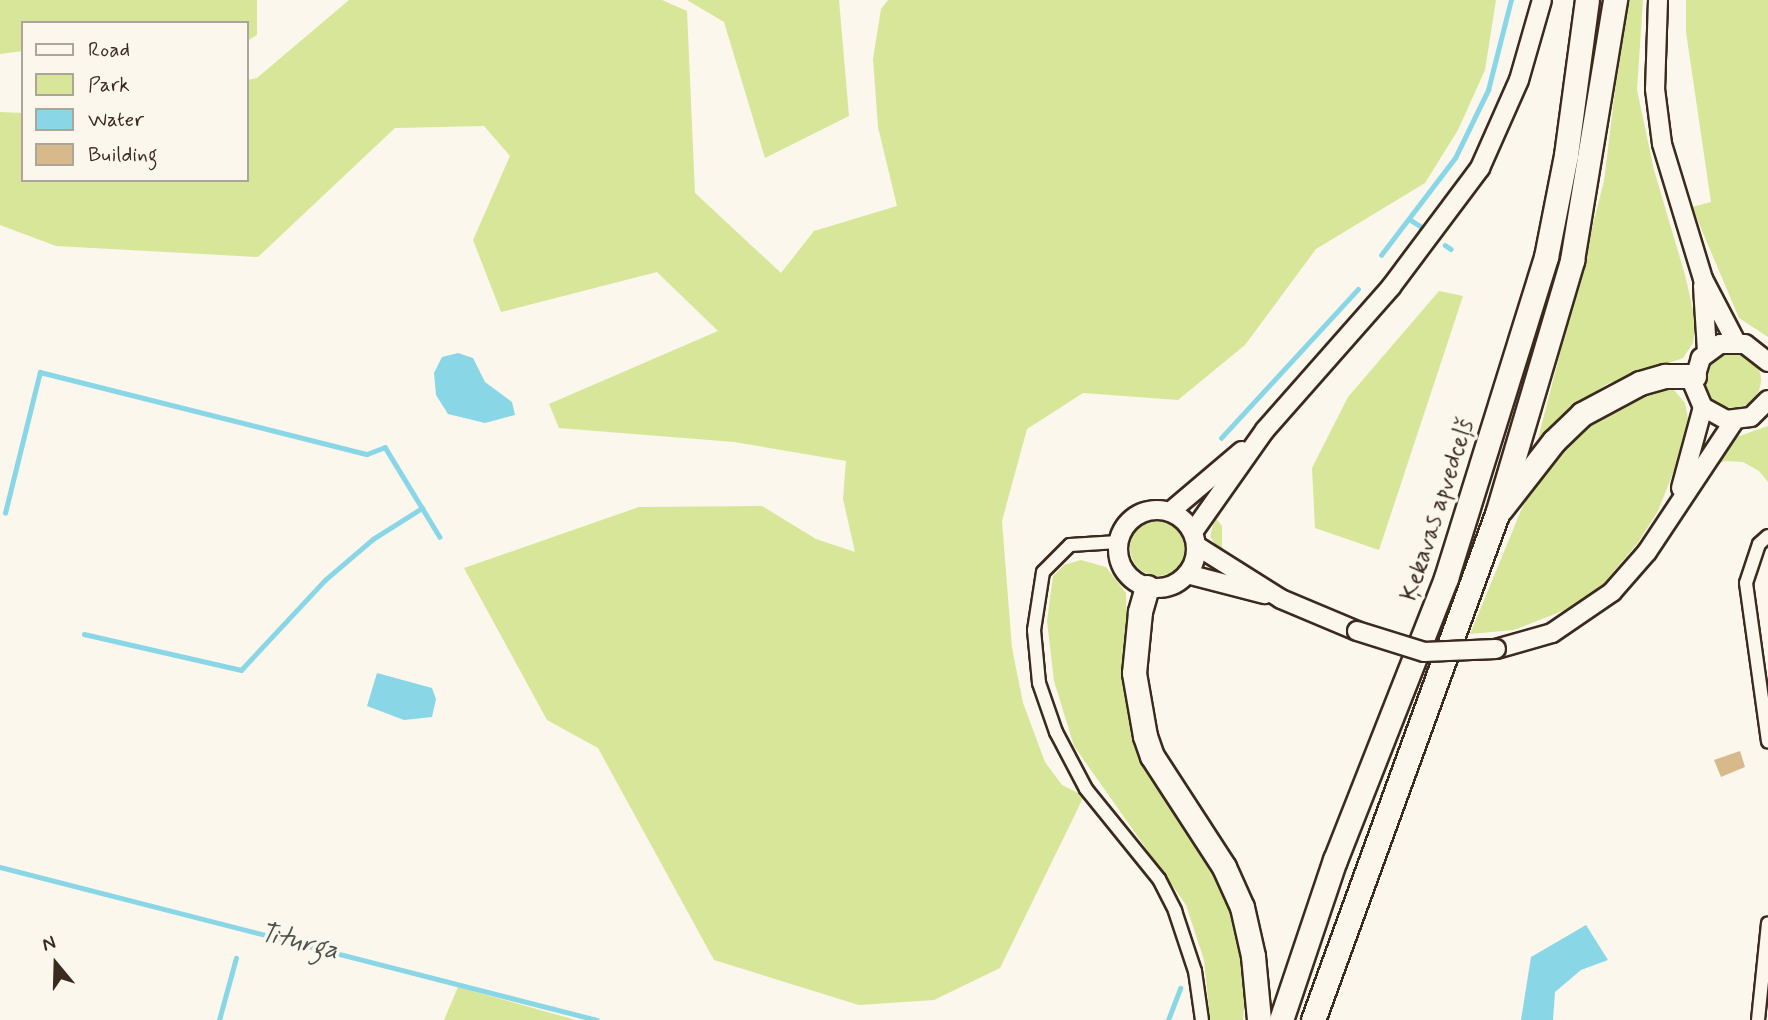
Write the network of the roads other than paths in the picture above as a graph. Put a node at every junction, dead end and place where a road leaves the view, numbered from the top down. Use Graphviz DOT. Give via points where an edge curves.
graph roads {
  1 [pos="1542,0"];
  2 [pos="1587,0"];
  3 [pos="1615,0"];
  4 [pos="1658,0"];
  5 [pos="1703,279"];
  6 [pos="1736,342"];
  7 [pos="1707,351"];
  8 [pos="1768,362"];
  9 [pos="1694,376"];
  10 [pos="1768,400"];
  11 [pos="1703,407"];
  12 [pos="1734,421"];
  13 [pos="1265,430"];
  14 [pos="1677,501"];
  15 [pos="1171,511"];
  16 [pos="1497,514"];
  17 [pos="1768,536"];
  18 [pos="1195,539"];
  19 [pos="1118,542"];
  20 [pos="1187,574"];
  21 [pos="1147,587"];
  22 [pos="1281,599"];
  23 [pos="1768,741"];
  24 [pos="1768,924"];
  25 [pos="1202,1020"];
  26 [pos="1259,1020"];
  27 [pos="1280,1020"];
  28 [pos="1312,1020"];
  29 [pos="1758,1020"];
  1 -- 13 [label="main road" via="1519,80 1480,168 1391,287"];
  2 -- 27 [label="highway, Ķekavas apvedceļš" via="1566,155 1546,257 1446,578 1335,860"];
  3 -- 16 [label="highway" via="1572,260"];
  4 -- 5 [label="main road" via="1655,89 1662,144"];
  5 -- 6 [label="main road"];
  5 -- 7 [label="main road"];
  6 -- 7 [label="main road"];
  6 -- 8 [label="main road" via="1754,348"];
  7 -- 9 [label="main road"];
  9 -- 11 [label="main road" via="1695,393"];
  9 -- 16 [label="highway" via="1665,376 1640,383 1582,414 1554,440"];
  10 -- 12 [label="main road" via="1758,412"];
  11 -- 12 [label="main road" via="1717,418"];
  11 -- 14 [label="main road"];
  12 -- 14 [label="main road"];
  13 -- 15 [label="main road"];
  13 -- 18 [label="main road"];
  14 -- 22 [label="main road, bridge" via="1647,552 1612,592 1552,633 1496,649 1424,652 1357,631"];
  15 -- 18 [label="main road"];
  15 -- 19 [label="main road" via="1137,514"];
  16 -- 28 [label="highway"];
  17 -- 23 [label="street" via="1759,544 1746,583"];
  18 -- 20 [label="main road"];
  18 -- 22 [label="main road"];
  19 -- 21 [label="main road" via="1128,575"];
  19 -- 25 [label="street" via="1070,545 1043,572 1034,630 1040,683 1056,732 1086,789 1159,879 1175,911 1195,971"];
  20 -- 21 [label="main road" via="1169,586"];
  20 -- 22 [label="main road"];
  21 -- 26 [label="highway" via="1134,673 1145,736 1152,757 1224,867 1242,907 1254,956"];
  24 -- 29 [label="street"];
}
